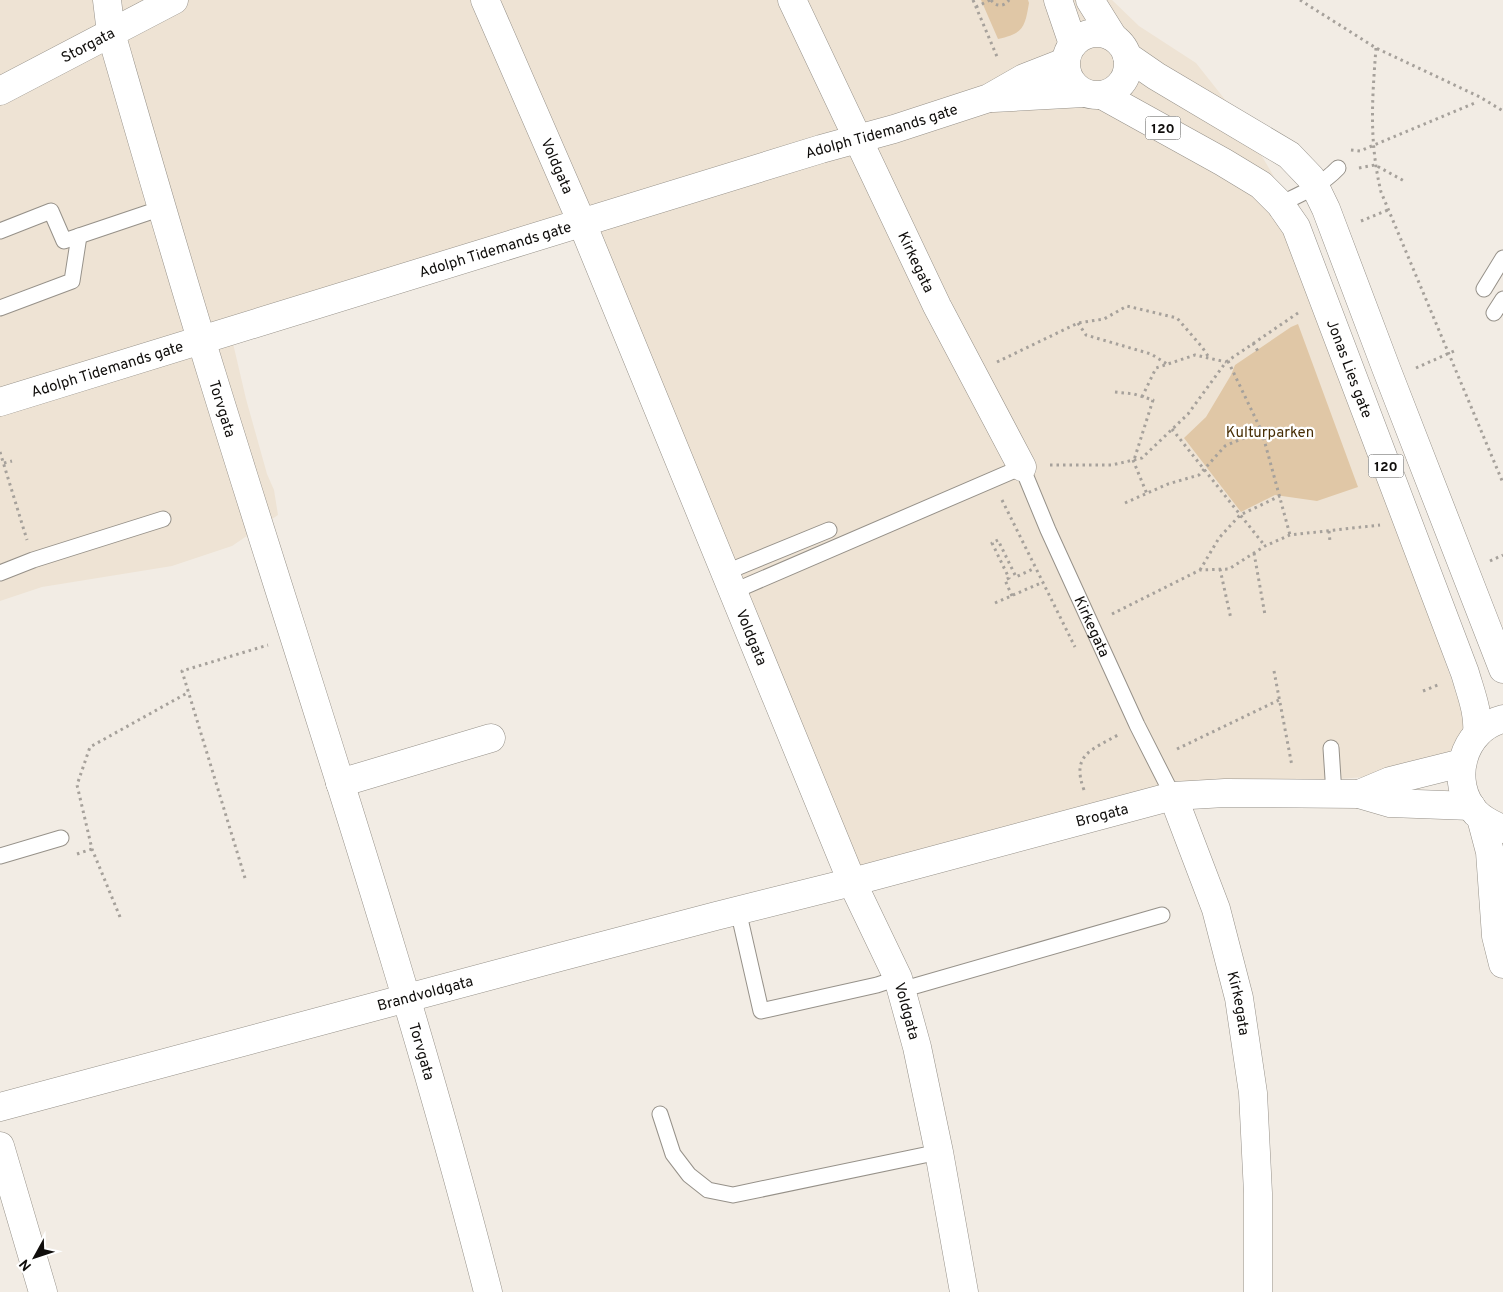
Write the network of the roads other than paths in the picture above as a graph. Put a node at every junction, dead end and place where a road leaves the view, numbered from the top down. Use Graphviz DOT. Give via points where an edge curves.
graph roads {
  1 [pos="107,0"];
  2 [pos="174,0"];
  3 [pos="485,0"];
  4 [pos="792,0"];
  5 [pos="1058,0"];
  6 [pos="1090,0"];
  7 [pos="111,33"];
  8 [pos="1120,47"];
  9 [pos="1069,53"];
  10 [pos="0,91"];
  11 [pos="1093,94"];
  12 [pos="989,98"];
  13 [pos="858,139"];
  14 [pos="1338,168"];
  15 [pos="1316,187"];
  16 [pos="1280,204"];
  17 [pos="162,208"];
  18 [pos="582,223"];
  19 [pos="0,231"];
  20 [pos="79,236"];
  21 [pos="1503,258"];
  22 [pos="1484,289"];
  23 [pos="1503,299"];
  24 [pos="0,308"];
  25 [pos="1494,313"];
  26 [pos="201,339"];
  27 [pos="0,402"];
  28 [pos="1023,472"];
  29 [pos="163,519"];
  30 [pos="829,530"];
  31 [pos="0,573"];
  32 [pos="728,583"];
  33 [pos="1503,669"];
  34 [pos="1503,719"];
  35 [pos="1477,734"];
  36 [pos="491,738"];
  37 [pos="1331,748"];
  38 [pos="1462,762"];
  39 [pos="340,783"];
  40 [pos="1347,794"];
  41 [pos="1173,796"];
  42 [pos="1485,818"];
  43 [pos="61,838"];
  44 [pos="0,856"];
  45 [pos="852,882"];
  46 [pos="738,910"];
  47 [pos="1162,915"];
  48 [pos="1503,964"];
  49 [pos="899,984"];
  50 [pos="403,988"];
  51 [pos="0,1108"];
  52 [pos="660,1114"];
  53 [pos="0,1146"];
  54 [pos="939,1152"];
  55 [pos="43,1292"];
  56 [pos="488,1292"];
  57 [pos="964,1292"];
  58 [pos="1258,1292"];
  1 -- 7 [label="street, Torvgata"];
  2 -- 7 [label="street, Storgata"];
  3 -- 18 [label="street, Voldgata"];
  4 -- 13 [label="street, Kirkegata"];
  5 -- 9 [label="street, 120"];
  6 -- 8 [label="street, 120"];
  7 -- 10 [label="street, Storgata"];
  7 -- 17 [label="street, Torvgata"];
  8 -- 9 [label="street, 120" via="1104,34 1087,34 1079,38"];
  8 -- 11 [label="street" via="1128,67 1126,77 1112,92"];
  8 -- 15 [label="street, 120" via="1156,76 1289,154"];
  9 -- 11 [label="street, 120" via="1066,72 1070,81 1076,88"];
  9 -- 12 [label="street, Adolph Tidemands gate"];
  11 -- 12 [label="street, Adolph Tidemands gate"];
  11 -- 16 [label="street, Jonas Lies gate / 120" via="1231,167 1261,185"];
  12 -- 13 [label="street, Adolph Tidemands gate"];
  13 -- 18 [label="street, Adolph Tidemands gate"];
  13 -- 28 [label="street, Kirkegata" via="937,306"];
  14 -- 15 [label="lane"];
  15 -- 16 [label="lane"];
  15 -- 33 [label="street, 120"];
  16 -- 35 [label="street, Jonas Lies gate / 120" via="1302,242 1465,674 1476,707"];
  17 -- 20 [label="lane"];
  17 -- 26 [label="street, Torvgata"];
  18 -- 26 [label="street, Adolph Tidemands gate"];
  18 -- 32 [label="street, Voldgata"];
  19 -- 20 [label="lane" via="50,211 64,241"];
  20 -- 24 [label="lane" via="72,281"];
  21 -- 22 [label="lane"];
  23 -- 25 [label="lane"];
  26 -- 27 [label="street, Adolph Tidemands gate"];
  26 -- 39 [label="street, Torvgata"];
  28 -- 32 [label="lane"];
  28 -- 41 [label="lane, Kirkegata" via="1132,716"];
  29 -- 31 [label="lane"];
  30 -- 32 [label="lane"];
  32 -- 45 [label="street, Voldgata"];
  34 -- 35 [label="street"];
  35 -- 38 [label="street"];
  36 -- 39 [label="street"];
  37 -- 40 [label="lane"];
  38 -- 40 [label="street, Brogata"];
  38 -- 42 [label="street" via="1464,793"];
  39 -- 50 [label="street, Torvgata"];
  40 -- 41 [label="street, Brogata"];
  40 -- 42 [label="street, Brogata"];
  41 -- 45 [label="street, Brogata"];
  41 -- 58 [label="street, Kirkegata" via="1216,909 1239,998 1253,1093"];
  42 -- 48 [label="street" via="1496,936"];
  43 -- 44 [label="lane"];
  45 -- 46 [label="street, Brandvoldgata"];
  45 -- 49 [label="street, Voldgata"];
  46 -- 49 [label="lane" via="761,1012 878,985"];
  46 -- 50 [label="street, Brandvoldgata"];
  47 -- 49 [label="lane"];
  49 -- 54 [label="street, Voldgata" via="917,1047"];
  50 -- 51 [label="street, Brandvoldgata"];
  50 -- 56 [label="street, Torvgata" via="458,1174"];
  52 -- 54 [label="lane" via="673,1154 689,1176 708,1190 733,1195"];
  53 -- 55 [label="street"];
  54 -- 57 [label="street, Voldgata"];
}
